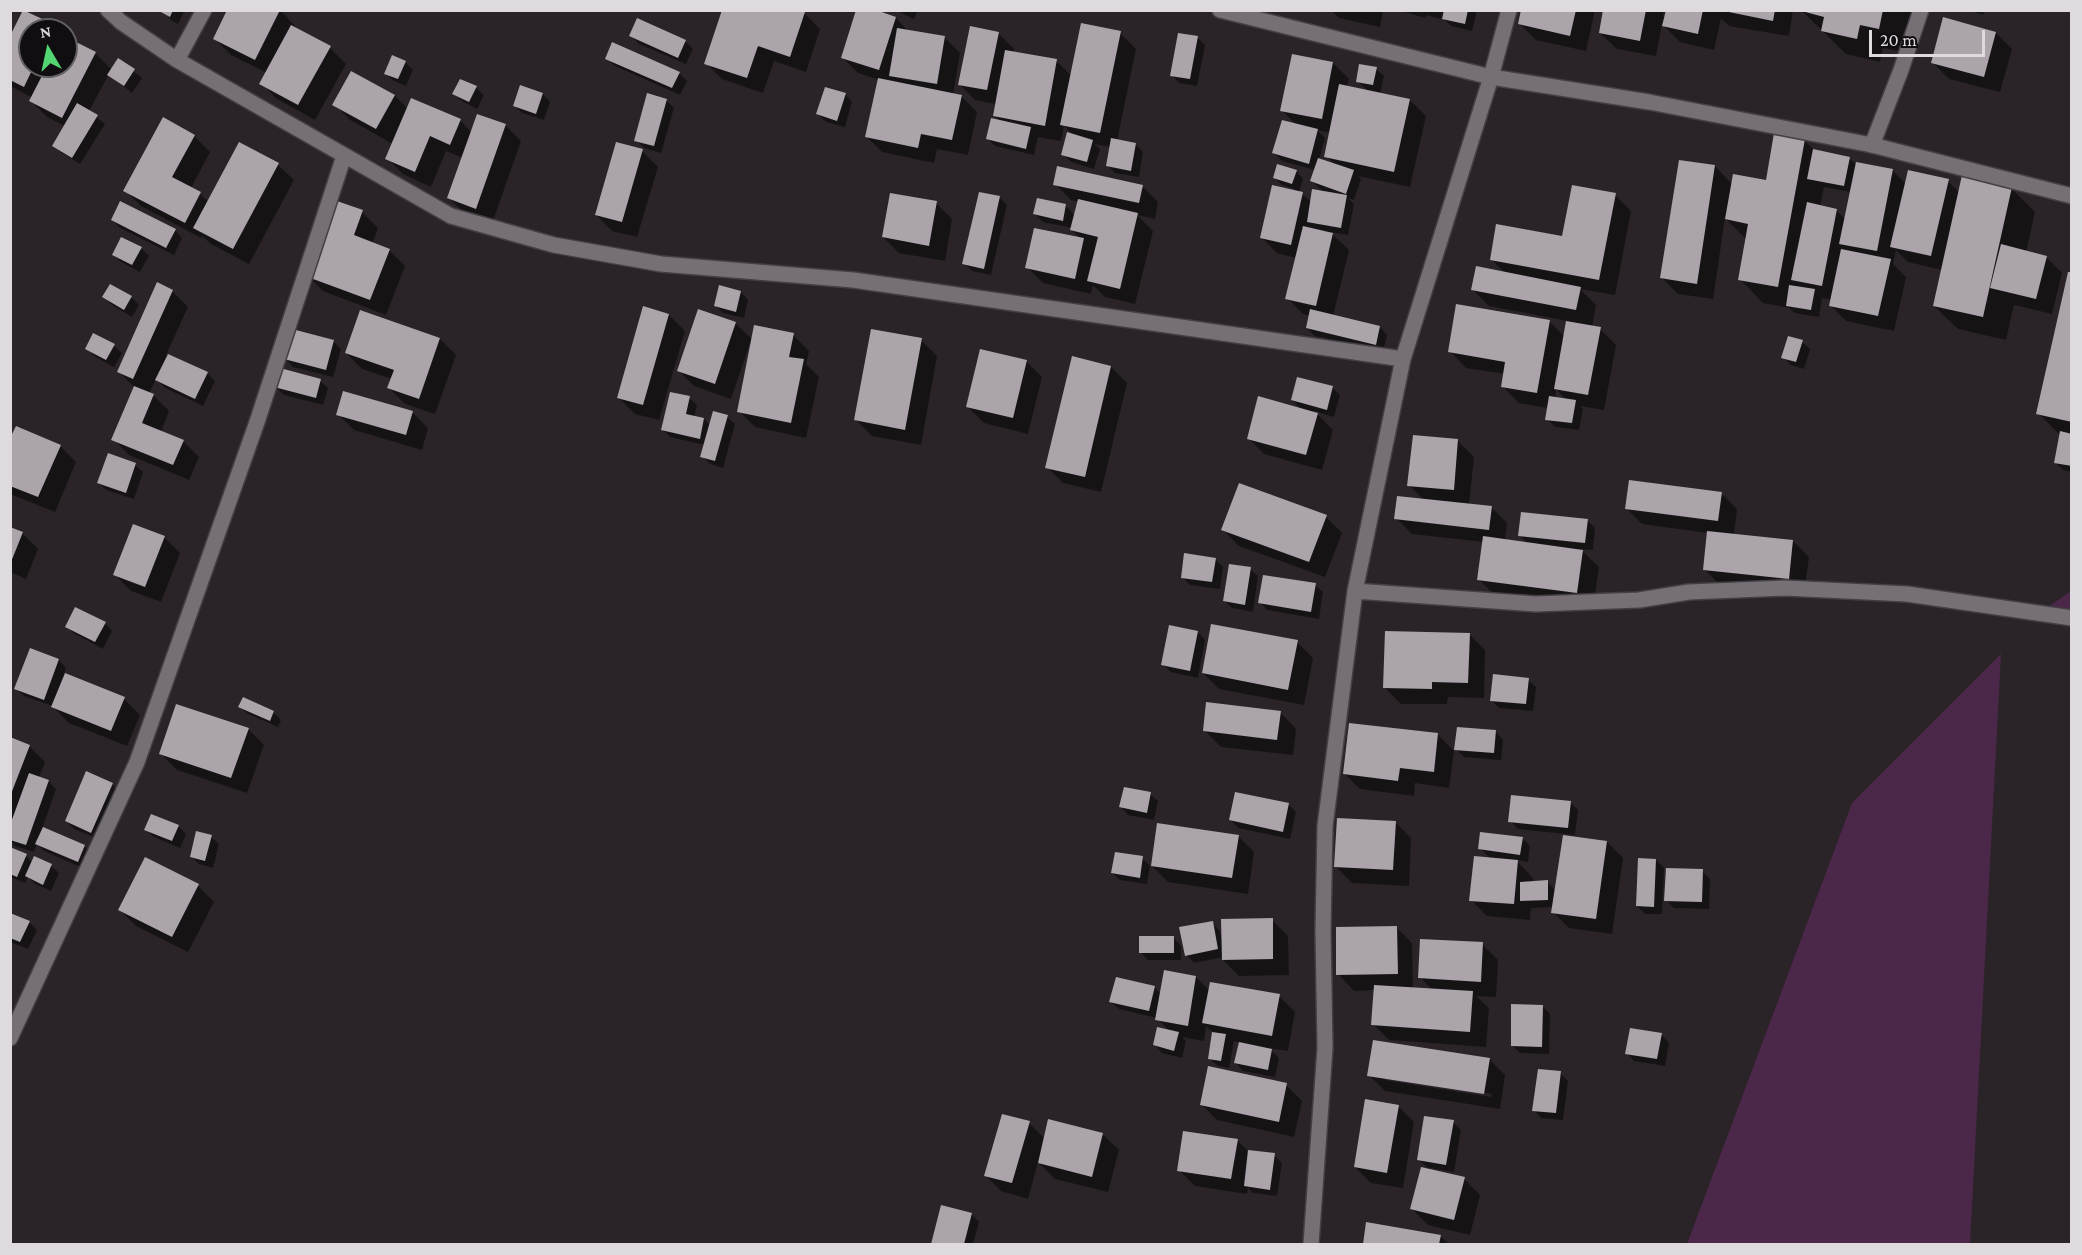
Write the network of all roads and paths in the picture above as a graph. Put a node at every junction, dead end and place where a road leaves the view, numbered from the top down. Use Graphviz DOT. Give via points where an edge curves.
graph roads {
  1 [pos="108,10"];
  2 [pos="204,10"];
  3 [pos="1220,10"];
  4 [pos="1509,10"];
  5 [pos="1921,10"];
  6 [pos="177,60"];
  7 [pos="1491,77"];
  8 [pos="1872,145"];
  9 [pos="344,156"];
  10 [pos="2072,196"];
  11 [pos="1403,359"];
  12 [pos="1355,591"];
  13 [pos="2072,618"];
  14 [pos="10,1038"];
  15 [pos="1311,1245"];
  1 -- 6 [label="street"];
  2 -- 6 [label="street"];
  3 -- 7 [label="street"];
  4 -- 7 [label="street"];
  5 -- 8 [label="street"];
  6 -- 9 [label="street"];
  7 -- 8 [label="street" via="1649,102"];
  7 -- 11 [label="street"];
  8 -- 10 [label="street"];
  9 -- 11 [label="street" via="451,216 554,245 661,264 864,281"];
  9 -- 14 [label="street" via="257,422 137,762"];
  11 -- 12 [label="street"];
  12 -- 13 [label="street" via="1536,604 1785,588 1907,594"];
  12 -- 15 [label="street" via="1325,826 1325,1048"];
}
